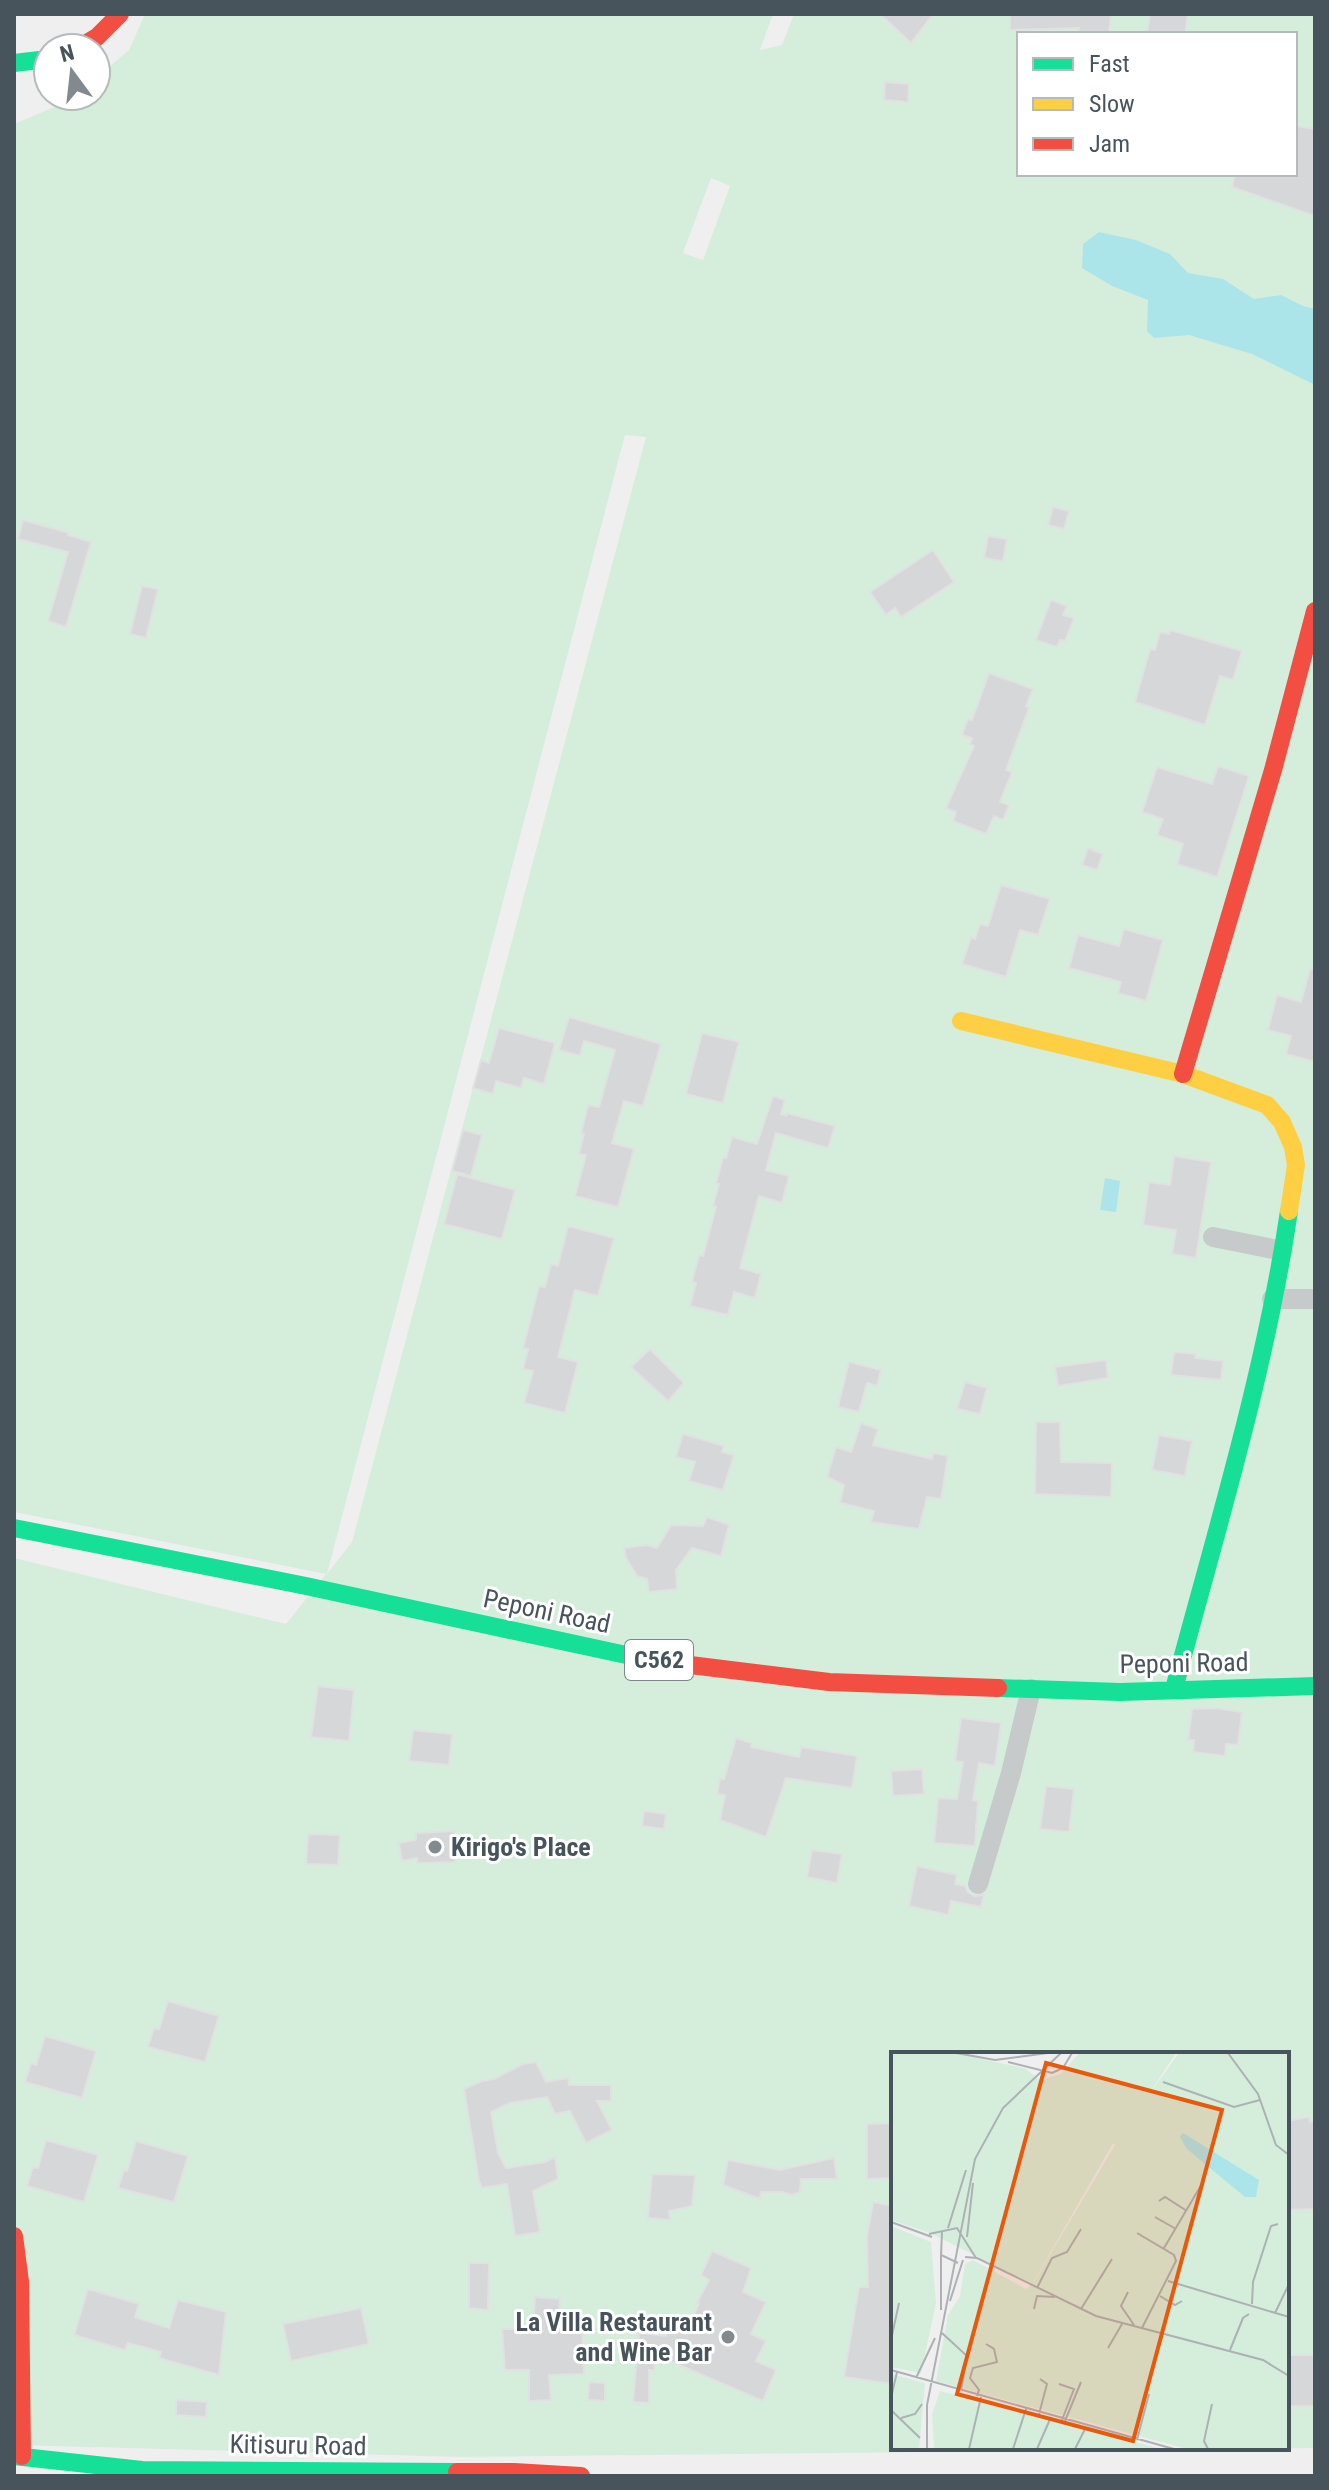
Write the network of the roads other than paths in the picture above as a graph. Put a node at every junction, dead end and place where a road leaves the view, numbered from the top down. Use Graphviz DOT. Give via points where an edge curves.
graph roads {
  1 [pos="120,14"];
  2 [pos="102,32"];
  3 [pos="1315,611"];
  4 [pos="961,1021"];
  5 [pos="1183,1074"];
  6 [pos="1213,1237"];
  7 [pos="1283,1251"];
  8 [pos="1272,1299"];
  9 [pos="1315,1299"];
  10 [pos="14,1528"];
  11 [pos="1315,1686"];
  12 [pos="1031,1689"];
  13 [pos="1174,1689"];
  14 [pos="978,1884"];
  15 [pos="14,2236"];
  16 [pos="18,2456"];
  17 [pos="178,2473"];
  18 [pos="581,2476"];
  1 -- 2 [label="street"];
  3 -- 5 [label="street"];
  4 -- 5 [label="street"];
  5 -- 7 [label="street" via="1267,1105 1282,1122 1296,1165"];
  6 -- 7 [label="street"];
  7 -- 8 [label="street"];
  8 -- 9 [label="street"];
  8 -- 13 [label="street" via="1242,1437"];
  10 -- 12 [label="street, Peponi Road / C562" via="710,1669 829,1682"];
  11 -- 13 [label="street, Peponi Road / C562"];
  12 -- 13 [label="street, Peponi Road / C562"];
  12 -- 14 [label="street"];
  15 -- 16 [label="street" via="20,2282"];
  16 -- 17 [label="street, Kitisuru Road"];
  17 -- 18 [label="street, Kitisuru Road"];
}
